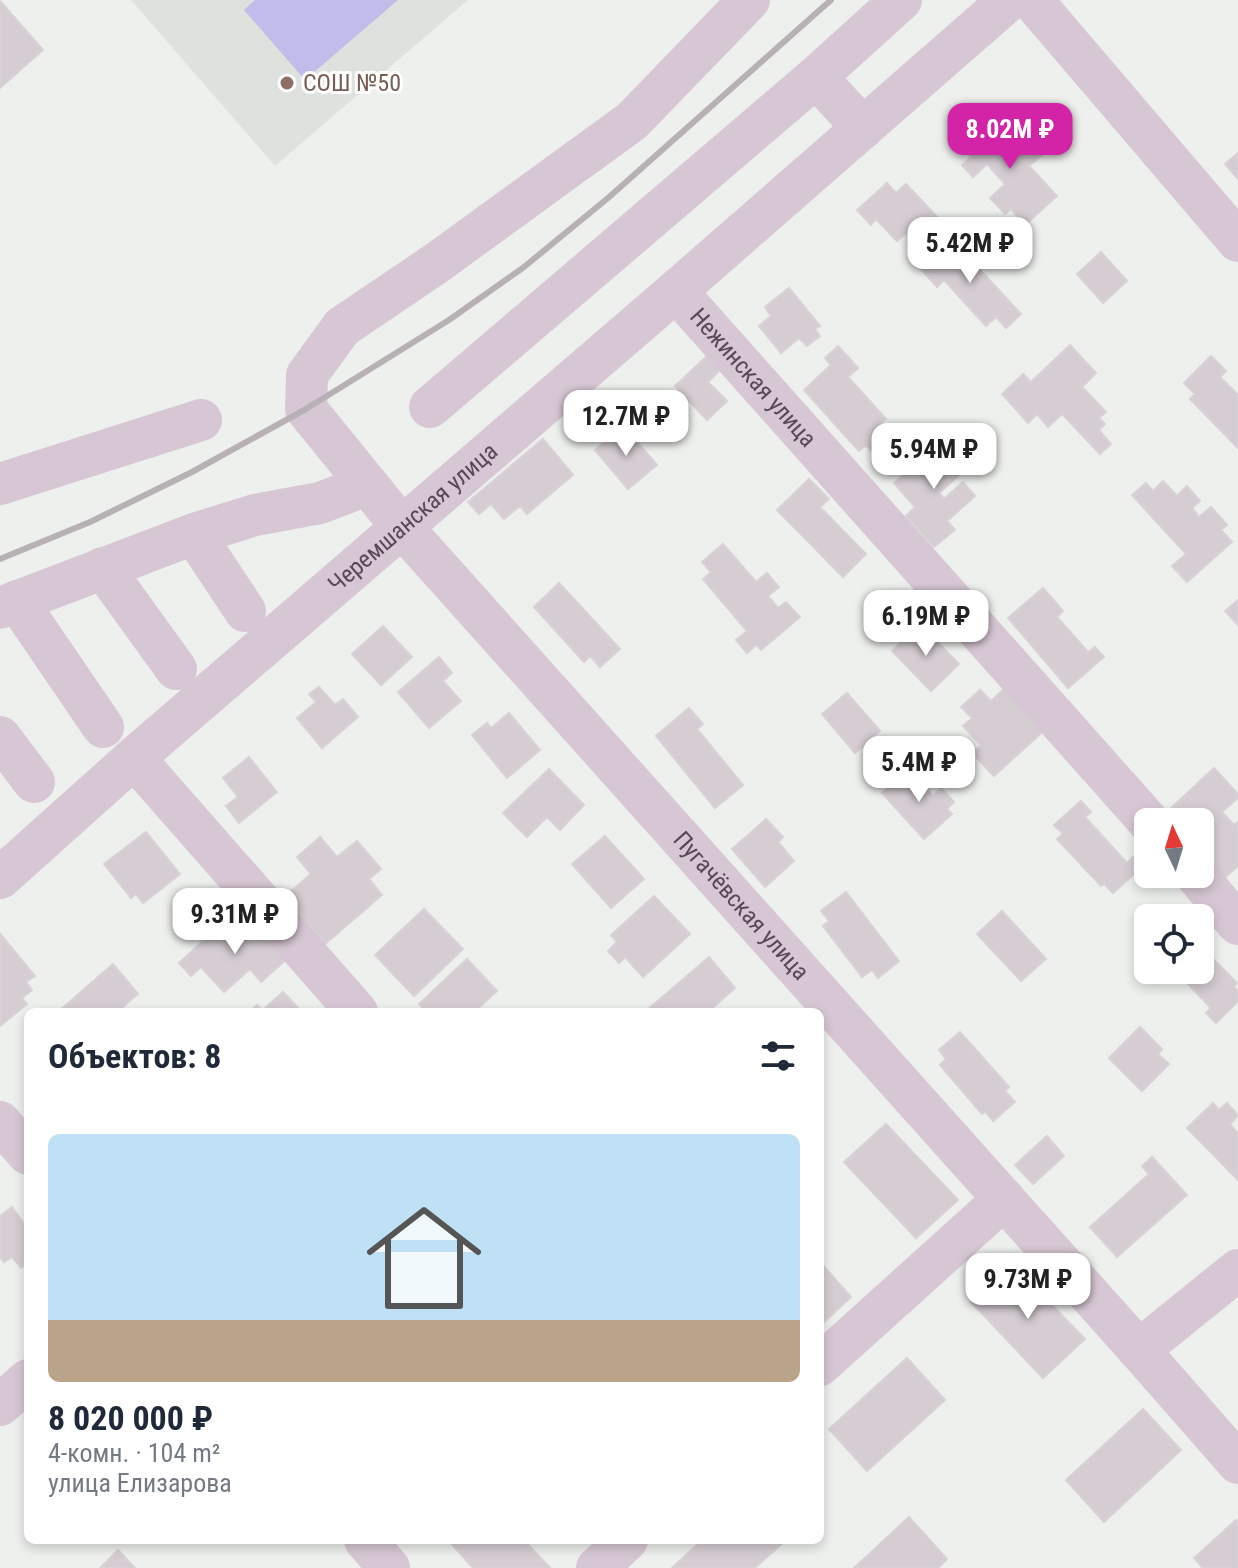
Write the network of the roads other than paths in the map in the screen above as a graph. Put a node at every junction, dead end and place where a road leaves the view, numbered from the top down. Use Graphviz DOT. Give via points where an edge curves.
graph roads {
  1 [pos="749,0"];
  2 [pos="901,0"];
  3 [pos="1009,0"];
  4 [pos="1032,0"];
  5 [pos="816,77"];
  6 [pos="863,128"];
  7 [pos="1238,241"];
  8 [pos="676,291"];
  9 [pos="430,407"];
  10 [pos="201,420"];
  11 [pos="0,484"];
  12 [pos="367,485"];
  13 [pos="402,527"];
  14 [pos="194,534"];
  15 [pos="103,568"];
  16 [pos="9,604"];
  17 [pos="245,611"];
  18 [pos="176,669"];
  19 [pos="103,727"];
  20 [pos="0,737"];
  21 [pos="134,758"];
  22 [pos="34,782"];
  23 [pos="1137,808"];
  24 [pos="0,878"];
  25 [pos="1207,888"];
  26 [pos="1238,924"];
  27 [pos="353,1008"];
  28 [pos="0,1122"];
  29 [pos="24,1149"];
  30 [pos="1004,1199"];
  31 [pos="1238,1270"];
  32 [pos="1139,1350"];
  33 [pos="824,1361"];
  34 [pos="24,1384"];
  35 [pos="0,1405"];
  36 [pos="1238,1463"];
  37 [pos="623,1544"];
  38 [pos="597,1568"];
  1 -- 12 [label="street, Пугачёвская улица" via="632,121 342,327 307,375 306,409"];
  2 -- 5 [label="street"];
  3 -- 6 [label="street, Черемшанская улица"];
  4 -- 7 [label="street"];
  5 -- 6 [label="street"];
  5 -- 9 [label="street"];
  6 -- 8 [label="street, Черемшанская улица"];
  8 -- 13 [label="street, Черемшанская улица"];
  8 -- 23 [label="street, Нежинская улица"];
  10 -- 11 [label="street"];
  12 -- 13 [label="street, Пугачёвская улица"];
  12 -- 14 [label="street" via="320,503"];
  13 -- 21 [label="street, Черемшанская улица"];
  13 -- 30 [label="street, Пугачёвская улица"];
  14 -- 15 [label="street"];
  14 -- 17 [label="street"];
  15 -- 16 [label="street"];
  15 -- 18 [label="street"];
  16 -- 19 [label="street"];
  20 -- 22 [label="street"];
  21 -- 24 [label="street, Черемшанская улица"];
  21 -- 27 [label="street"];
  25 -- 26 [label="street"];
  28 -- 29 [label="street"];
  30 -- 32 [label="street, Пугачёвская улица"];
  30 -- 33 [label="street"];
  31 -- 32 [label="street"];
  32 -- 36 [label="street, Пугачёвская улица"];
  34 -- 35 [label="street"];
  37 -- 38 [label="street"];
}
